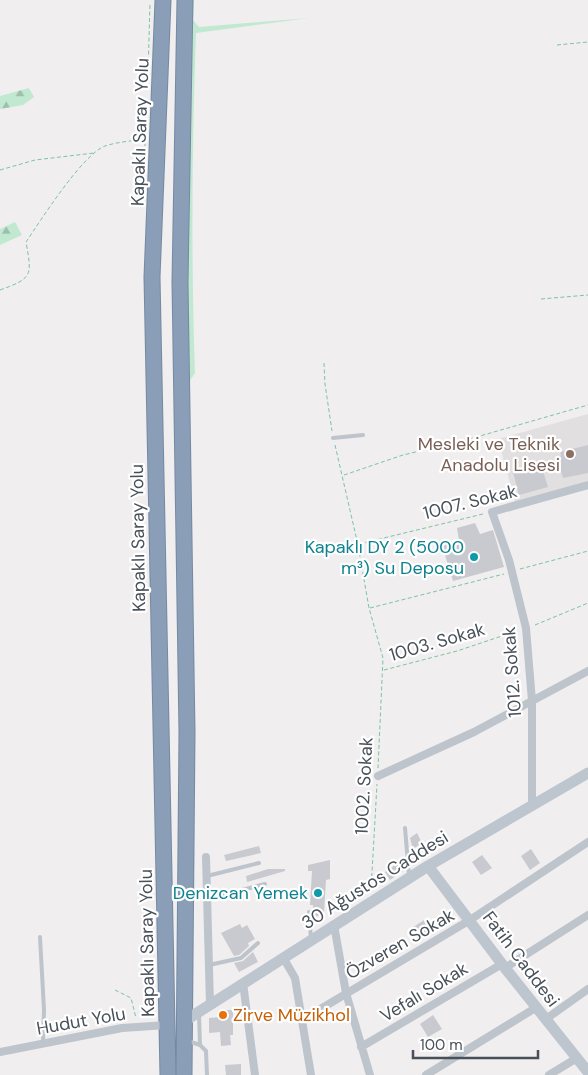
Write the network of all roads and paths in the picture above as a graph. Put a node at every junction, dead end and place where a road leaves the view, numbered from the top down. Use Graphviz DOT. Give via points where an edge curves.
graph roads {
  1 [pos="163,0"];
  2 [pos="185,0"];
  3 [pos="588,42"];
  4 [pos="557,45"];
  5 [pos="144,139"];
  6 [pos="94,153"];
  7 [pos="0,170"];
  8 [pos="0,290"];
  9 [pos="588,296"];
  10 [pos="541,298"];
  11 [pos="324,363"];
  12 [pos="588,405"];
  13 [pos="363,435"];
  14 [pos="333,438"];
  15 [pos="342,475"];
  16 [pos="588,485"];
  17 [pos="492,512"];
  18 [pos="358,545"];
  19 [pos="588,551"];
  20 [pos="511,572"];
  21 [pos="588,603"];
  22 [pos="369,608"];
  23 [pos="526,628"];
  24 [pos="383,670"];
  25 [pos="588,671"];
  26 [pos="532,701"];
  27 [pos="588,773"];
  28 [pos="378,776"];
  29 [pos="532,804"];
  30 [pos="405,828"];
  31 [pos="588,842"];
  32 [pos="206,857"];
  33 [pos="259,863"];
  34 [pos="428,866"];
  35 [pos="207,876"];
  36 [pos="410,878"];
  37 [pos="265,884"];
  38 [pos="207,899"];
  39 [pos="370,902"];
  40 [pos="309,912"];
  41 [pos="588,915"];
  42 [pos="470,920"];
  43 [pos="334,925"];
  44 [pos="40,937"];
  45 [pos="311,941"];
  46 [pos="258,943"];
  47 [pos="284,959"];
  48 [pos="209,965"];
  49 [pos="504,966"];
  50 [pos="243,983"];
  51 [pos="588,989"];
  52 [pos="115,990"];
  53 [pos="346,992"];
  54 [pos="210,1004"];
  55 [pos="537,1007"];
  56 [pos="199,1012"];
  57 [pos="546,1019"];
  58 [pos="302,1020"];
  59 [pos="183,1022"];
  60 [pos="167,1025"];
  61 [pos="138,1026"];
  62 [pos="183,1039"];
  63 [pos="43,1043"];
  64 [pos="200,1045"];
  65 [pos="361,1047"];
  66 [pos="0,1052"];
  67 [pos="577,1058"];
  68 [pos="587,1068"];
  69 [pos="168,1075"];
  70 [pos="184,1075"];
  71 [pos="207,1075"];
  72 [pos="255,1075"];
  73 [pos="311,1075"];
  74 [pos="370,1075"];
  75 [pos="426,1075"];
  76 [pos="549,1075"];
  1 -- 60 [label="highway, Kapaklı Saray Yolu" via="152,277"];
  2 -- 59 [label="highway, Kapaklı Saray Yolu" via="180,282 187,732"];
  3 -- 4 [label="path"];
  5 -- 6 [label="path" via="105,146"];
  6 -- 7 [label="path" via="35,160"];
  6 -- 8 [label="path" via="62,189 26,242 31,268 29,276 23,282"];
  9 -- 10 [label="path"];
  11 -- 14 [label="path, 1002. Sokak"];
  12 -- 15 [label="path" via="466,440 403,454"];
  13 -- 14 [label="lane"];
  14 -- 15 [label="path, 1002. Sokak"];
  15 -- 18 [label="path, 1002. Sokak"];
  16 -- 17 [label="street, 1007. Sokak"];
  17 -- 18 [label="path, 1007. Sokak"];
  17 -- 20 [label="street, 1012. Sokak"];
  18 -- 22 [label="path, 1002. Sokak"];
  19 -- 20 [label="path"];
  20 -- 22 [label="path"];
  20 -- 23 [label="street, 1012. Sokak"];
  21 -- 23 [label="path, 1003. Sokak"];
  22 -- 24 [label="path, 1002. Sokak" via="383,658"];
  23 -- 24 [label="path, 1003. Sokak" via="457,651"];
  23 -- 26 [label="street, 1012. Sokak"];
  24 -- 28 [label="path, 1002. Sokak"];
  25 -- 26 [label="street"];
  26 -- 28 [label="street"];
  26 -- 29 [label="street, 1012. Sokak"];
  27 -- 29 [label="street, 30 Ağustos Caddesi"];
  28 -- 39 [label="path, 1002. Sokak"];
  29 -- 34 [label="street, 30 Ağustos Caddesi"];
  30 -- 36 [label="lane"];
  31 -- 42 [label="street, Özveren Sokak"];
  32 -- 35 [label="street"];
  33 -- 35 [label="lane"];
  34 -- 36 [label="street, 30 Ağustos Caddesi"];
  34 -- 42 [label="street, Fatih Caddesi"];
  35 -- 38 [label="street"];
  36 -- 39 [label="street, 30 Ağustos Caddesi"];
  37 -- 38 [label="lane"];
  38 -- 48 [label="street"];
  39 -- 43 [label="street, 30 Ağustos Caddesi"];
  40 -- 45 [label="lane"];
  41 -- 49 [label="street, Vefalı Sokak"];
  42 -- 49 [label="street, Fatih Caddesi"];
  42 -- 53 [label="street, Özveren Sokak"];
  43 -- 45 [label="street, 30 Ağustos Caddesi"];
  43 -- 53 [label="street"];
  44 -- 63 [label="lane"];
  45 -- 47 [label="street, 30 Ağustos Caddesi"];
  46 -- 48 [label="lane" via="240,958"];
  47 -- 50 [label="street, 30 Ağustos Caddesi"];
  47 -- 58 [label="street" via="296,978"];
  48 -- 54 [label="street"];
  49 -- 55 [label="street, Fatih Caddesi"];
  49 -- 65 [label="street, Vefalı Sokak"];
  50 -- 54 [label="street, 30 Ağustos Caddesi"];
  50 -- 72 [label="street"];
  51 -- 57 [label="street"];
  52 -- 61 [label="path" via="131,998"];
  53 -- 58 [label="street, Özveren Sokak"];
  53 -- 65 [label="street"];
  54 -- 56 [label="street, 30 Ağustos Caddesi"];
  55 -- 57 [label="street, Fatih Caddesi"];
  55 -- 75 [label="street"];
  56 -- 59 [label="street, 30 Ağustos Caddesi"];
  56 -- 64 [label="lane"];
  57 -- 67 [label="street, Fatih Caddesi"];
  58 -- 73 [label="street"];
  59 -- 62 [label="highway, Kapaklı Saray Yolu"];
  60 -- 61 [label="street, Hudut Yolu"];
  60 -- 69 [label="highway, Kapaklı Saray Yolu"];
  61 -- 63 [label="street, Hudut Yolu"];
  62 -- 64 [label="lane"];
  62 -- 70 [label="highway, Kapaklı Saray Yolu"];
  63 -- 66 [label="street, Hudut Yolu"];
  64 -- 71 [label="lane" via="206,1051"];
  65 -- 74 [label="street"];
  67 -- 68 [label="street, Fatih Caddesi"];
  67 -- 76 [label="street"];
}
